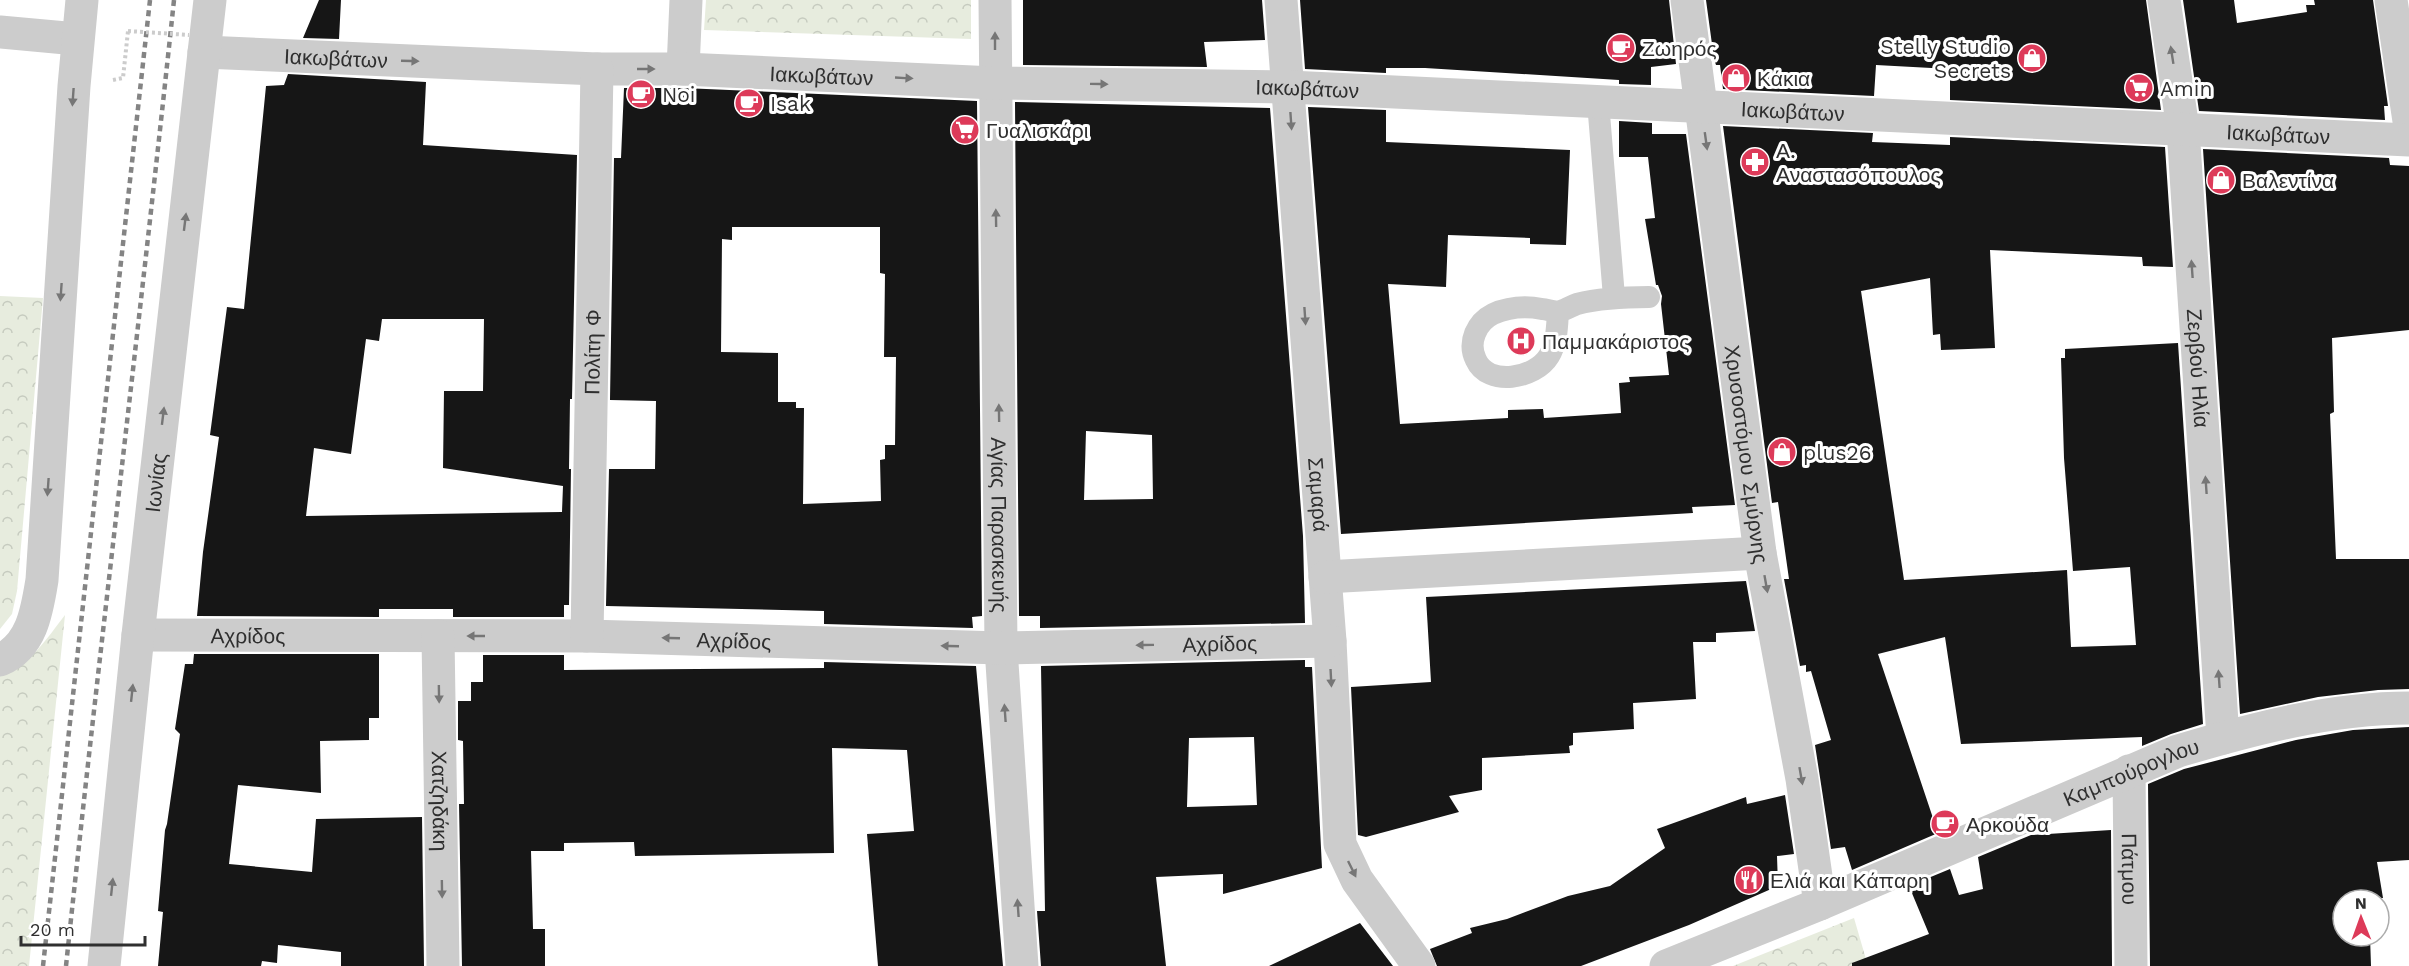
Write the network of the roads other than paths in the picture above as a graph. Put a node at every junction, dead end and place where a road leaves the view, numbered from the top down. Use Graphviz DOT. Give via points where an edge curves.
graph roads {
  1 [pos="82,0"];
  2 [pos="210,0"];
  3 [pos="686,0"];
  4 [pos="995,0"];
  5 [pos="1281,0"];
  6 [pos="1687,0"];
  7 [pos="2164,0"];
  8 [pos="2391,0"];
  9 [pos="0,32"];
  10 [pos="77,39"];
  11 [pos="197,44"];
  12 [pos="597,69"];
  13 [pos="683,69"];
  14 [pos="995,83"];
  15 [pos="1289,87"];
  16 [pos="1598,102"];
  17 [pos="1701,106"];
  18 [pos="2409,121"];
  19 [pos="2183,129"];
  20 [pos="2409,140"];
  21 [pos="1614,297"];
  22 [pos="1649,297"];
  23 [pos="1558,312"];
  24 [pos="1760,552"];
  25 [pos="1325,577"];
  26 [pos="138,635"];
  27 [pos="438,636"];
  28 [pos="587,636"];
  29 [pos="1330,641"];
  30 [pos="1001,648"];
  31 [pos="0,660"];
  32 [pos="2409,708"];
  33 [pos="2223,738"];
  34 [pos="2129,771"];
  35 [pos="1820,904"];
  36 [pos="104,966"];
  37 [pos="442,966"];
  38 [pos="1022,966"];
  39 [pos="1419,966"];
  40 [pos="1666,966"];
  41 [pos="2131,966"];
  1 -- 10 [label="street"];
  2 -- 11 [label="street, Ιωνίας"];
  3 -- 13 [label="street"];
  14 -- 4 [label="street, Αγίας Παρασκευής, one-way"];
  5 -- 15 [label="street, Σαμαρά"];
  6 -- 17 [label="street, Χρυσοστόμου Σμύρνης"];
  19 -- 7 [label="street, Ζερβού Ηλία, one-way"];
  8 -- 18 [label="street"];
  9 -- 10 [label="street"];
  10 -- 31 [label="street, one-way" via="42,580 37,614 26,638"];
  11 -- 12 [label="street, Ιακωβάτων, one-way"];
  26 -- 11 [label="street, Ιωνίας, one-way"];
  12 -- 13 [label="street, Ιακωβάτων, one-way"];
  12 -- 28 [label="street, Πολίτη Φ"];
  13 -- 14 [label="street, Ιακωβάτων, one-way"];
  14 -- 15 [label="street, Ιακωβάτων, one-way"];
  30 -- 14 [label="street, Αγίας Παρασκευής, one-way"];
  15 -- 16 [label="street, Ιακωβάτων"];
  15 -- 25 [label="street, Σαμαρά, one-way"];
  16 -- 17 [label="street, Ιακωβάτων"];
  16 -- 21 [label="lane"];
  17 -- 19 [label="street, Ιακωβάτων"];
  17 -- 24 [label="street, Χρυσοστόμου Σμύρνης, one-way"];
  19 -- 20 [label="street, Ιακωβάτων"];
  33 -- 19 [label="street, Ζερβού Ηλία, one-way"];
  21 -- 22 [label="lane"];
  21 -- 23 [label="lane"];
  24 -- 25 [label="street"];
  24 -- 35 [label="street, Χρυσοστόμου Σμύρνης, one-way" via="1802,779"];
  25 -- 29 [label="street, Σαμαρά"];
  26 -- 27 [label="street, Αχρίδος"];
  36 -- 26 [label="street, Ιωνίας, one-way"];
  28 -- 27 [label="street, Αχρίδος, one-way"];
  27 -- 37 [label="street, Χατζηδάκη, one-way"];
  30 -- 28 [label="street, Αχρίδος, one-way"];
  29 -- 30 [label="street, Αχρίδος, one-way"];
  29 -- 39 [label="street, Σαμαρά, one-way" via="1340,844 1357,880"];
  38 -- 30 [label="street, Αγίας Παρασκευής, one-way"];
  32 -- 33 [label="street, Καμπούρογλου" via="2313,718"];
  33 -- 34 [label="street, Καμπούρογλου"];
  34 -- 35 [label="street, Καμπούρογλου"];
  34 -- 41 [label="street, Πάτμου"];
  35 -- 40 [label="street, Καμπούρογλου"];
}
